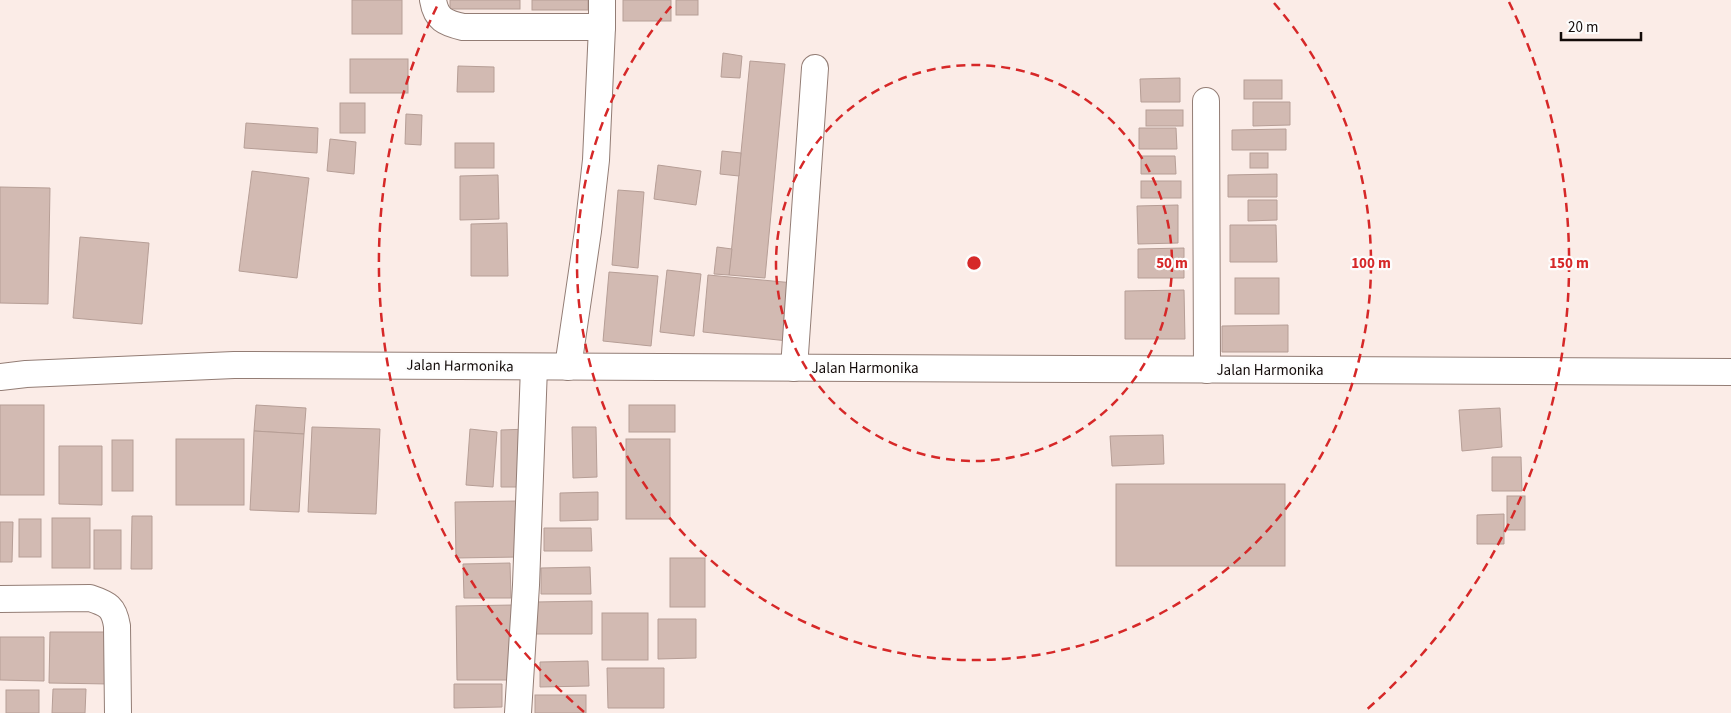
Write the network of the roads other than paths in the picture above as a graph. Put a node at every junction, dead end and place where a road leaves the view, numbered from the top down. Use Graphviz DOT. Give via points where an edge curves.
graph roads {
  1 [pos="433,0"];
  2 [pos="602,0"];
  3 [pos="602,27"];
  4 [pos="815,68"];
  5 [pos="1206,101"];
  6 [pos="534,367"];
  7 [pos="568,367"];
  8 [pos="794,368"];
  9 [pos="1208,370"];
  10 [pos="1731,372"];
  11 [pos="0,377"];
  12 [pos="0,600"];
  13 [pos="118,713"];
  14 [pos="518,713"];
  1 -- 3 [label="street" via="442,20 463,27"];
  2 -- 3 [label="street"];
  3 -- 7 [label="street" via="596,160"];
  4 -- 8 [label="street"];
  5 -- 9 [label="street"];
  6 -- 7 [label="street, Jalan Harmonika"];
  6 -- 11 [label="street, Jalan Harmonika" via="234,364"];
  6 -- 14 [label="street"];
  7 -- 8 [label="street, Jalan Harmonika"];
  8 -- 9 [label="street, Jalan Harmonika"];
  9 -- 10 [label="street, Jalan Harmonika"];
  12 -- 13 [label="street" via="90,598 111,608 117,626"];
}
